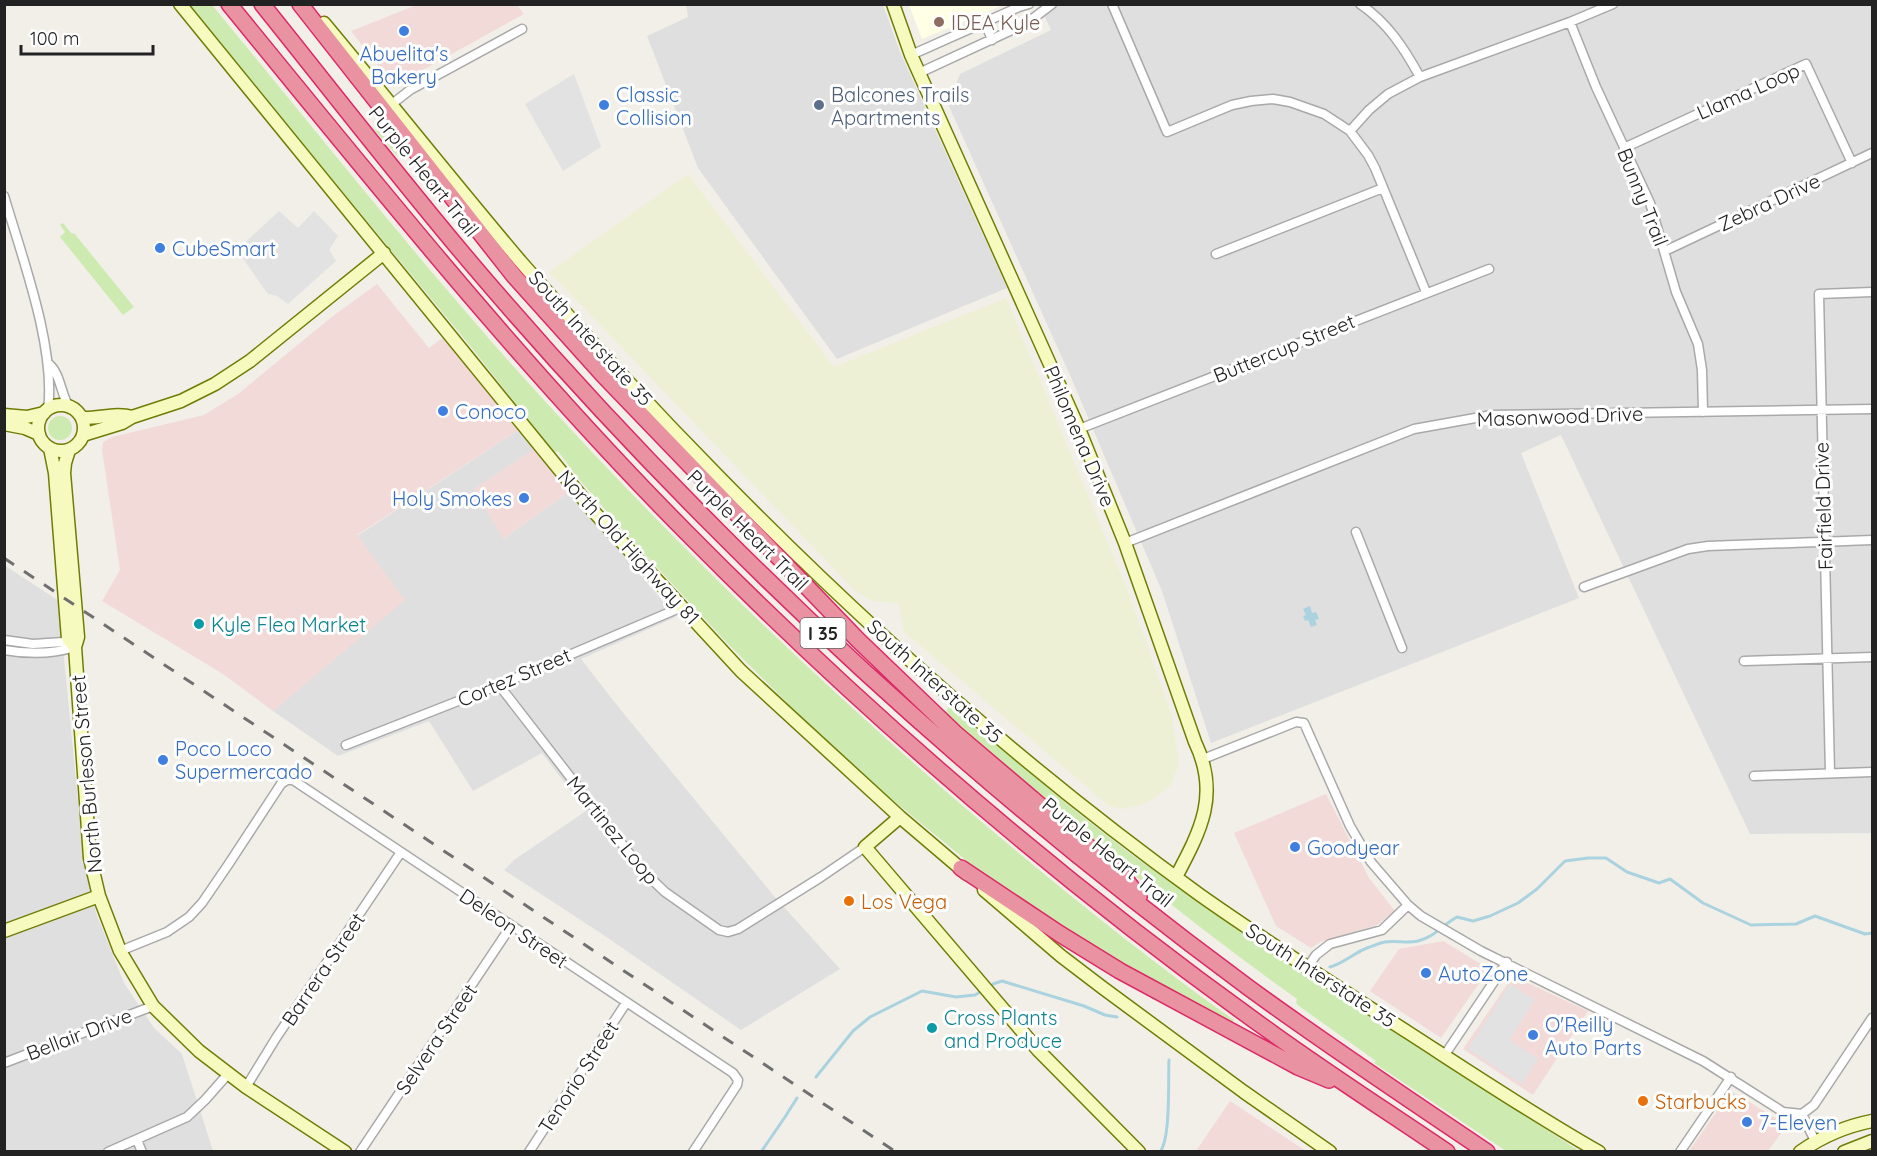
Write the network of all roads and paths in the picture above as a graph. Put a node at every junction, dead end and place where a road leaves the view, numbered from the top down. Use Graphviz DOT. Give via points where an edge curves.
graph roads {
  1 [pos="180,4"];
  2 [pos="229,4"];
  3 [pos="262,4"];
  4 [pos="300,4"];
  5 [pos="308,4"];
  6 [pos="893,4"];
  7 [pos="1029,4"];
  8 [pos="1052,4"];
  9 [pos="1112,4"];
  10 [pos="1359,4"];
  11 [pos="1612,4"];
  12 [pos="985,22"];
  13 [pos="1570,22"];
  14 [pos="522,29"];
  15 [pos="992,40"];
  16 [pos="911,55"];
  17 [pos="919,73"];
  18 [pos="1420,77"];
  19 [pos="392,104"];
  20 [pos="1350,131"];
  21 [pos="1624,148"];
  22 [pos="1872,153"];
  23 [pos="1852,163"];
  24 [pos="1383,188"];
  25 [pos="4,196"];
  26 [pos="1665,250"];
  27 [pos="384,253"];
  28 [pos="1216,254"];
  29 [pos="1489,269"];
  30 [pos="1426,292"];
  31 [pos="1872,292"];
  32 [pos="49,364"];
  33 [pos="69,407"];
  34 [pos="1872,409"];
  35 [pos="1821,410"];
  36 [pos="46,411"];
  37 [pos="1703,412"];
  38 [pos="4,416"];
  39 [pos="132,417"];
  40 [pos="82,418"];
  41 [pos="4,424"];
  42 [pos="1079,429"];
  43 [pos="39,434"];
  44 [pos="83,435"];
  45 [pos="50,448"];
  46 [pos="69,450"];
  47 [pos="1356,532"];
  48 [pos="1872,540"];
  49 [pos="1824,542"];
  50 [pos="1125,543"];
  51 [pos="1584,587"];
  52 [pos="682,607"];
  53 [pos="4,640"];
  54 [pos="75,647"];
  55 [pos="1402,648"];
  56 [pos="4,650"];
  57 [pos="1872,657"];
  58 [pos="1828,659"];
  59 [pos="1744,661"];
  60 [pos="499,685"];
  61 [pos="346,745"];
  62 [pos="1203,759"];
  63 [pos="1872,772"];
  64 [pos="1830,773"];
  65 [pos="1754,776"];
  66 [pos="900,817"];
  67 [pos="865,848"];
  68 [pos="401,852"];
  69 [pos="961,868"];
  70 [pos="1176,877"];
  71 [pos="99,896"];
  72 [pos="1408,905"];
  73 [pos="1151,914"];
  74 [pos="512,926"];
  75 [pos="4,931"];
  76 [pos="120,951"];
  77 [pos="1506,963"];
  78 [pos="1307,968"];
  79 [pos="626,1003"];
  80 [pos="153,1006"];
  81 [pos="1872,1018"];
  82 [pos="1444,1056"];
  83 [pos="4,1063"];
  84 [pos="228,1074"];
  85 [pos="1731,1077"];
  86 [pos="246,1087"];
  87 [pos="1361,1094"];
  88 [pos="1802,1114"];
  89 [pos="1872,1121"];
  90 [pos="137,1140"];
  91 [pos="1815,1141"];
  92 [pos="1872,1141"];
  93 [pos="108,1152"];
  94 [pos="142,1152"];
  95 [pos="345,1152"];
  96 [pos="360,1152"];
  97 [pos="529,1152"];
  98 [pos="693,1152"];
  99 [pos="1139,1152"];
  100 [pos="1330,1152"];
  101 [pos="1446,1152"];
  102 [pos="1487,1152"];
  103 [pos="1599,1152"];
  104 [pos="1680,1152"];
  105 [pos="1800,1152"];
  106 [pos="1844,1152"];
  1 -- 27 [label="main road"];
  2 -- 87 [label="highway, I 35" via="532,368 747,593 909,744 1044,858 1202,982"];
  3 -- 73 [label="highway, Purple Heart Trail / I 35" via="469,261 563,368 709,522 909,712"];
  4 -- 73 [label="highway" via="514,276 603,375 858,640 956,733 1123,876"];
  5 -- 19 [label="main road, South Interstate 35"];
  6 -- 16 [label="main road, Philomena Drive"];
  7 -- 12 [label="street"];
  8 -- 15 [label="street" via="1027,23"];
  9 -- 20 [label="street" via="1167,132 1232,105 1273,99 1308,107"];
  10 -- 18 [label="street" via="1392,34"];
  11 -- 13 [label="street"];
  12 -- 15 [label="street"];
  12 -- 16 [label="street"];
  13 -- 18 [label="street"];
  13 -- 21 [label="street, Bunny Trail"];
  14 -- 19 [label="street" via="410,90"];
  15 -- 17 [label="street"];
  16 -- 17 [label="main road, Philomena Drive"];
  17 -- 42 [label="main road, Philomena Drive"];
  18 -- 20 [label="street" via="1388,94"];
  19 -- 70 [label="main road, South Interstate 35" via="491,226 718,477 954,700"];
  20 -- 24 [label="street" via="1368,154"];
  21 -- 23 [label="street, Llama Loop" via="1806,64"];
  21 -- 26 [label="street, Bunny Trail" via="1650,203"];
  22 -- 23 [label="street, Zebra Drive"];
  23 -- 26 [label="street, Zebra Drive"];
  24 -- 28 [label="street"];
  24 -- 30 [label="street"];
  25 -- 32 [label="street"];
  26 -- 37 [label="street, Bunny Trail" via="1676,292 1698,344"];
  27 -- 39 [label="main road" via="215,384 181,401"];
  27 -- 52 [label="main road, North Old Highway 81" via="594,512"];
  29 -- 30 [label="street, Buttercup Street"];
  30 -- 42 [label="street, Buttercup Street"];
  31 -- 35 [label="street, Fairfield Drive" via="1819,294"];
  32 -- 33 [label="street"];
  32 -- 36 [label="street"];
  33 -- 36 [label="main road" via="55,406"];
  33 -- 40 [label="main road"];
  34 -- 35 [label="street, Masonwood Drive"];
  35 -- 37 [label="street, Masonwood Drive"];
  35 -- 49 [label="street, Fairfield Drive"];
  36 -- 38 [label="main road" via="27,417"];
  36 -- 43 [label="main road" via="40,419"];
  37 -- 50 [label="street, Masonwood Drive" via="1492,415 1414,429"];
  39 -- 40 [label="main road" via="122,414"];
  39 -- 44 [label="main road"];
  40 -- 44 [label="main road"];
  41 -- 43 [label="main road"];
  42 -- 50 [label="main road, Philomena Drive"];
  43 -- 45 [label="main road"];
  44 -- 46 [label="main road"];
  45 -- 46 [label="main road"];
  45 -- 54 [label="main road, North Burleson Street" via="68,639"];
  46 -- 54 [label="main road, North Burleson Street" via="64,473 78,637"];
  47 -- 55 [label="street"];
  48 -- 49 [label="street"];
  49 -- 51 [label="street" via="1688,549"];
  49 -- 58 [label="street, Fairfield Drive"];
  50 -- 62 [label="main road, Philomena Drive"];
  52 -- 60 [label="street, Cortez Street"];
  52 -- 66 [label="main road, North Old Highway 81" via="741,671"];
  53 -- 54 [label="street" via="33,644 63,642"];
  54 -- 56 [label="street" via="63,651"];
  54 -- 71 [label="main road, North Burleson Street" via="89,849"];
  57 -- 58 [label="street"];
  58 -- 59 [label="street"];
  58 -- 64 [label="street, Fairfield Drive"];
  60 -- 61 [label="street, Cortez Street"];
  60 -- 67 [label="street, Martinez Loop" via="643,871 665,892 719,930 738,929"];
  62 -- 70 [label="main road, Philomena Drive" via="1207,783 1202,823"];
  62 -- 72 [label="street" via="1296,722 1304,723 1350,826 1371,862"];
  63 -- 64 [label="street"];
  64 -- 65 [label="street"];
  66 -- 67 [label="main road, Martinez Loop"];
  66 -- 69 [label="main road"];
  67 -- 99 [label="main road" via="1038,1050"];
  68 -- 74 [label="street, Deleon Street"];
  68 -- 76 [label="street, Deleon Street" via="320,796 287,780 189,917 167,932"];
  68 -- 86 [label="street, Barrera Street"];
  69 -- 87 [label="highway" via="1120,971 1298,1067"];
  69 -- 100 [label="main road" via="1103,988"];
  70 -- 78 [label="main road, South Interstate 35"];
  71 -- 75 [label="main road"];
  71 -- 76 [label="main road, North Burleson Street"];
  72 -- 77 [label="street" via="1449,934"];
  72 -- 78 [label="street" via="1382,930 1330,944"];
  73 -- 102 [label="highway, Purple Heart Trail / I 35" via="1301,1026"];
  74 -- 79 [label="street, Deleon Street"];
  74 -- 96 [label="street, Selvera Street"];
  76 -- 80 [label="main road, North Burleson Street"];
  77 -- 82 [label="street"];
  77 -- 85 [label="street"];
  78 -- 82 [label="main road, South Interstate 35"];
  79 -- 97 [label="street, Tenorio Street"];
  79 -- 98 [label="street, Deleon Street" via="738,1080"];
  80 -- 83 [label="street, Bellair Drive"];
  80 -- 84 [label="main road, North Burleson Street"];
  81 -- 88 [label="street" via="1814,1105"];
  82 -- 103 [label="main road, South Interstate 35"];
  84 -- 86 [label="main road, North Burleson Street"];
  84 -- 90 [label="street" via="187,1117"];
  85 -- 88 [label="street" via="1784,1112"];
  85 -- 104 [label="street"];
  86 -- 95 [label="main road, North Burleson Street"];
  87 -- 101 [label="highway, I 35"];
  88 -- 91 [label="street"];
  89 -- 91 [label="main road"];
  90 -- 93 [label="street"];
  90 -- 94 [label="street"];
  91 -- 105 [label="main road"];
  92 -- 106 [label="main road"];
}
